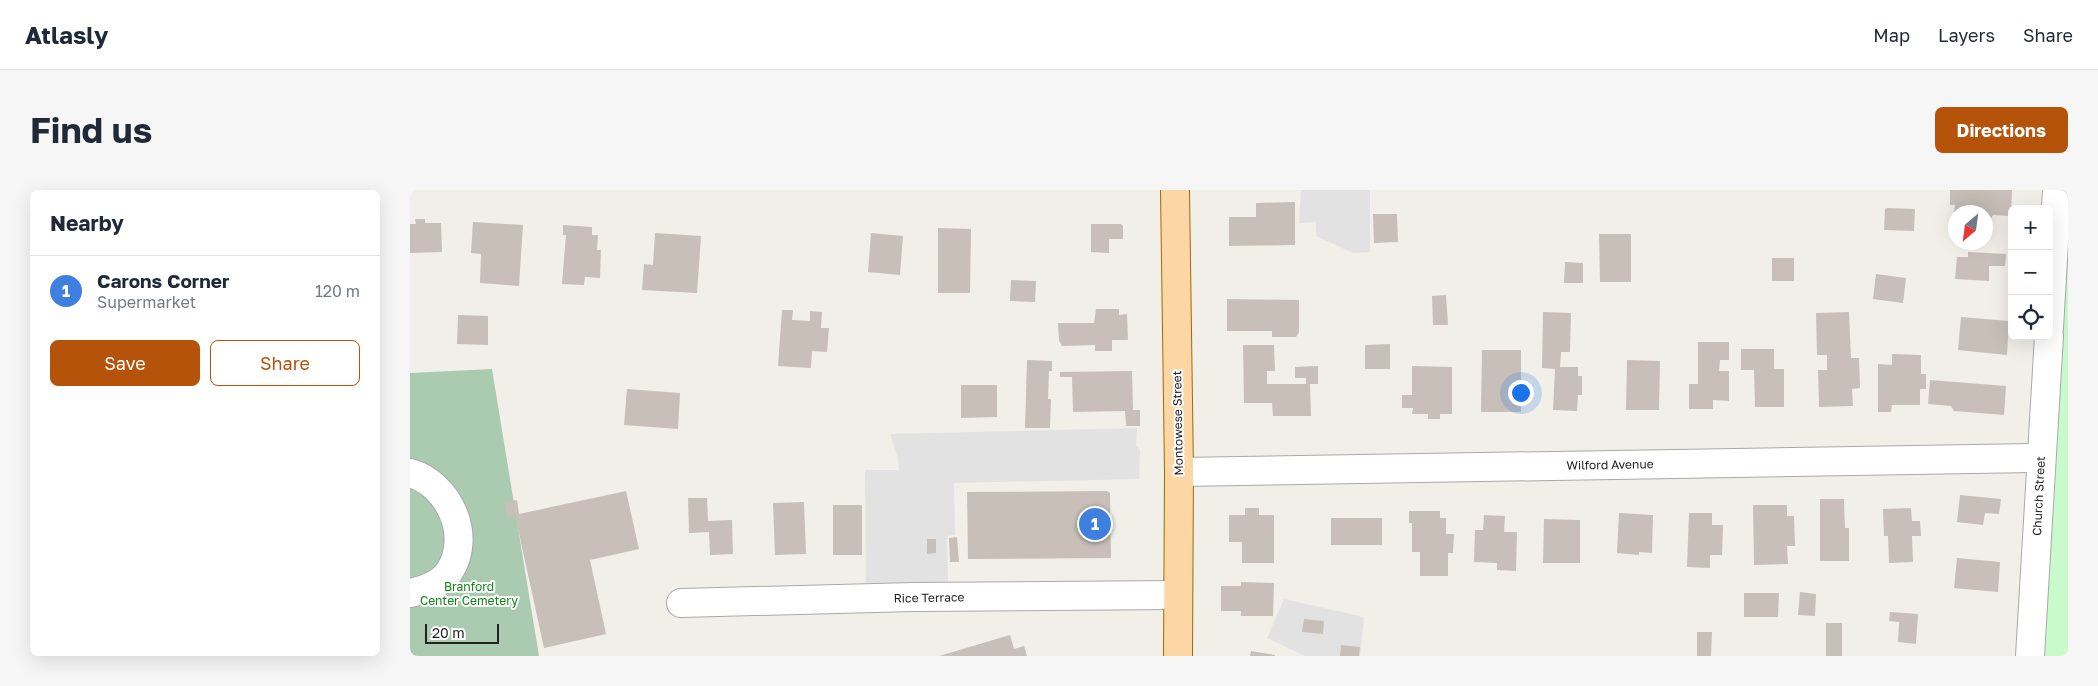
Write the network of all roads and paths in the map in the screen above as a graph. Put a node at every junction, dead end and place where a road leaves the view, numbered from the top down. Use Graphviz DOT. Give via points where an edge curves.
graph roads {
  1 [pos="1175,190"];
  2 [pos="2057,190"];
  3 [pos="2051,295"];
  4 [pos="2049,340"];
  5 [pos="2041,458"];
  6 [pos="1178,472"];
  7 [pos="410,473"];
  8 [pos="410,593"];
  9 [pos="1177,595"];
  10 [pos="681,603"];
  11 [pos="1178,656"];
  12 [pos="2030,656"];
  1 -- 6 [label="main road, Montowese Street"];
  2 -- 3 [label="street"];
  4 -- 5 [label="street, Church Street"];
  5 -- 6 [label="street, Wilford Avenue"];
  5 -- 12 [label="street, Church Street"];
  6 -- 9 [label="main road, Montowese Street"];
  7 -- 8 [label="street" via="434,484 444,496 454,513 458,536 457,556 449,572 440,582"];
  9 -- 10 [label="street, Rice Terrace"];
  9 -- 11 [label="main road, Montowese Street"];
}
